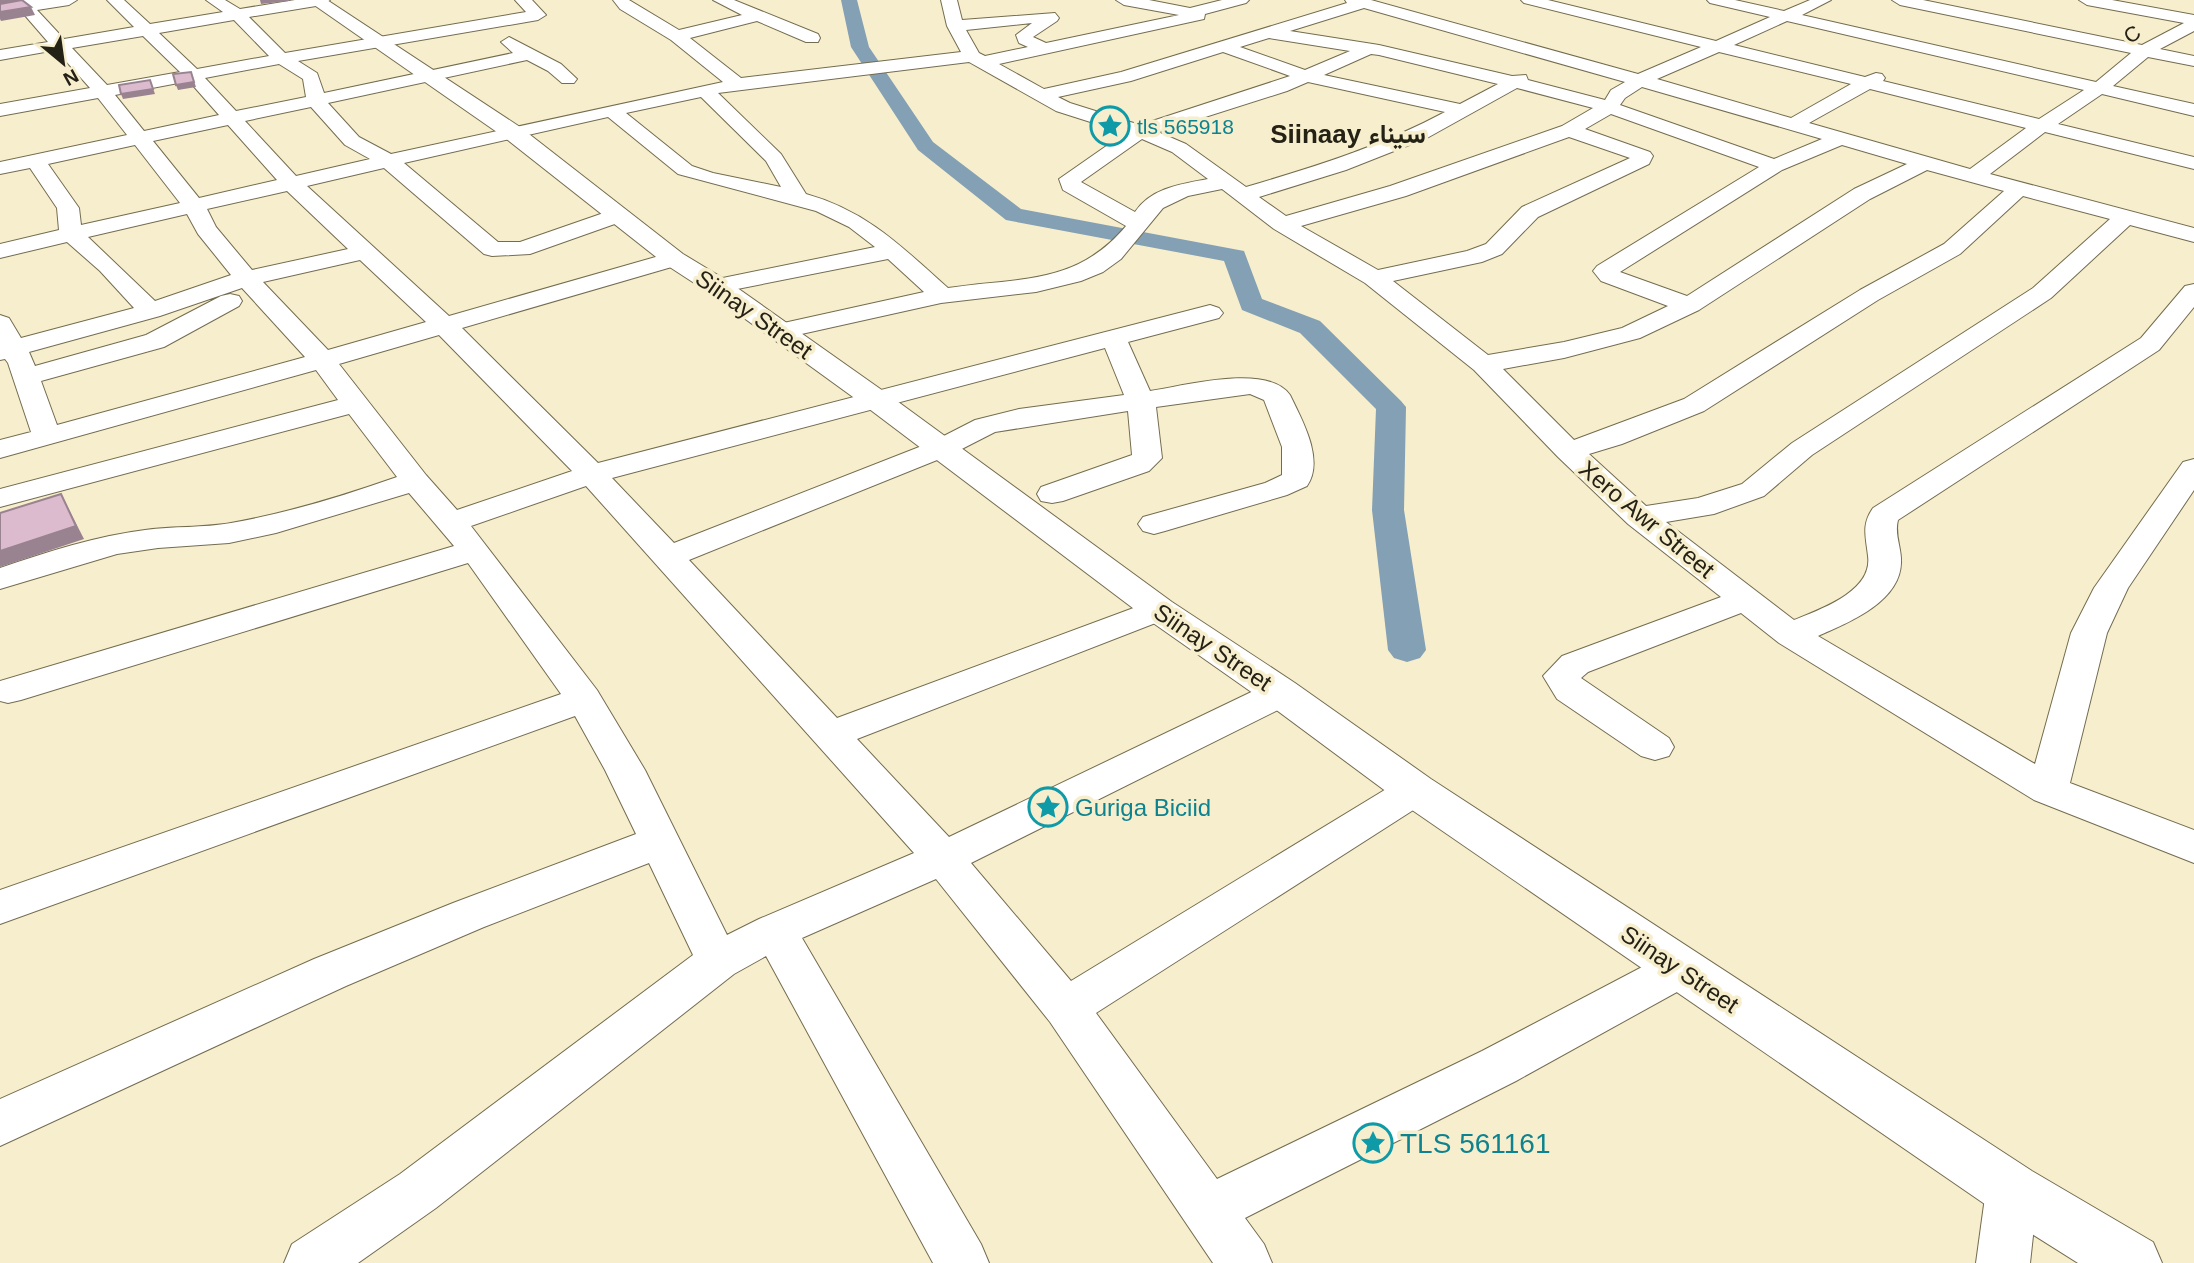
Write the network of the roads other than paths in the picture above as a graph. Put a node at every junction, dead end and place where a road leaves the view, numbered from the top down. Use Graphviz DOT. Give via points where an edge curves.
graph roads {
  1 [pos="69,0"];
  2 [pos="115,0"];
  3 [pos="214,0"];
  4 [pos="316,0"];
  5 [pos="322,0"];
  6 [pos="523,0"];
  7 [pos="621,0"];
  8 [pos="721,0"];
  9 [pos="950,0"];
  10 [pos="1124,0"];
  11 [pos="1241,0"];
  12 [pos="1417,0"];
  13 [pos="1529,0"];
  14 [pos="1715,0"];
  15 [pos="1823,0"];
  16 [pos="1900,0"];
  17 [pos="2087,0"];
  18 [pos="1358,2"];
  19 [pos="23,3"];
  20 [pos="1612,4"];
  21 [pos="1391,10"];
  22 [pos="2020,10"];
  23 [pos="0,11"];
  24 [pos="1193,14"];
  25 [pos="238,15"];
  26 [pos="760,15"];
  27 [pos="1581,15"];
  28 [pos="1788,17"];
  29 [pos="1983,17"];
  30 [pos="2194,22"];
  31 [pos="1556,23"];
  32 [pos="487,24"];
  33 [pos="956,26"];
  34 [pos="146,30"];
  35 [pos="1264,32"];
  36 [pos="1530,32"];
  37 [pos="677,36"];
  38 [pos="812,38"];
  39 [pos="378,41"];
  40 [pos="1505,41"];
  41 [pos="62,44"];
  42 [pos="1228,44"];
  43 [pos="1716,47"];
  44 [pos="1368,48"];
  45 [pos="1044,49"];
  46 [pos="1932,49"];
  47 [pos="2145,50"];
  48 [pos="0,55"];
  49 [pos="526,55"];
  50 [pos="281,58"];
  51 [pos="977,59"];
  52 [pos="1910,60"];
  53 [pos="1423,61"];
  54 [pos="1573,61"];
  55 [pos="2194,61"];
  56 [pos="1888,72"];
  57 [pos="192,74"];
  58 [pos="1306,76"];
  59 [pos="430,77"];
  60 [pos="569,79"];
  61 [pos="1640,80"];
  62 [pos="1511,82"];
  63 [pos="737,83"];
  64 [pos="1866,83"];
  65 [pos="2100,88"];
  66 [pos="102,91"];
  67 [pos="706,92"];
  68 [pos="1040,95"];
  69 [pos="316,101"];
  70 [pos="1609,107"];
  71 [pos="611,110"];
  72 [pos="1461,110"];
  73 [pos="2194,110"];
  74 [pos="233,119"];
  75 [pos="1794,124"];
  76 [pos="3,125"];
  77 [pos="2041,126"];
  78 [pos="1569,130"];
  79 [pos="1140,131"];
  80 [pos="512,132"];
  81 [pos="1843,138"];
  82 [pos="138,139"];
  83 [pos="390,162"];
  84 [pos="1925,163"];
  85 [pos="2194,163"];
  86 [pos="18,164"];
  87 [pos="1774,166"];
  88 [pos="1975,176"];
  89 [pos="292,184"];
  90 [pos="1235,189"];
  91 [pos="2018,189"];
  92 [pos="799,199"];
  93 [pos="194,206"];
  94 [pos="618,215"];
  95 [pos="2126,217"];
  96 [pos="1282,224"];
  97 [pos="1137,227"];
  98 [pos="2191,230"];
  99 [pos="71,234"];
  100 [pos="0,251"];
  101 [pos="365,251"];
  102 [pos="891,251"];
  103 [pos="674,258"];
  104 [pos="1374,278"];
  105 [pos="251,283"];
  106 [pos="717,286"];
  107 [pos="2194,291"];
  108 [pos="943,296"];
  109 [pos="1689,305"];
  110 [pos="152,311"];
  111 [pos="1210,313"];
  112 [pos="0,323"];
  113 [pos="444,325"];
  114 [pos="779,331"];
  115 [pos="1113,338"];
  116 [pos="7,350"];
  117 [pos="322,360"];
  118 [pos="1483,364"];
  119 [pos="25,377"];
  120 [pos="875,399"];
  121 [pos="1141,401"];
  122 [pos="355,404"];
  123 [pos="47,436"];
  124 [pos="942,448"];
  125 [pos="0,449"];
  126 [pos="1568,451"];
  127 [pos="2194,468"];
  128 [pos="592,474"];
  129 [pos="415,481"];
  130 [pos="1052,494"];
  131 [pos="0,498"];
  132 [pos="1639,517"];
  133 [pos="451,522"];
  134 [pos="1154,524"];
  135 [pos="475,550"];
  136 [pos="668,557"];
  137 [pos="0,579"];
  138 [pos="1745,600"];
  139 [pos="1159,610"];
  140 [pos="1791,635"];
  141 [pos="8,691"];
  142 [pos="1281,693"];
  143 [pos="584,699"];
  144 [pos="830,735"];
  145 [pos="1655,747"];
  146 [pos="1415,790"];
  147 [pos="2048,790"];
  148 [pos="659,842"];
  149 [pos="2194,847"];
  150 [pos="943,858"];
  151 [pos="0,907"];
  152 [pos="775,931"];
  153 [pos="718,961"];
  154 [pos="1679,969"];
  155 [pos="1066,1008"];
  156 [pos="0,1123"];
  157 [pos="2012,1190"];
  158 [pos="1208,1210"];
  159 [pos="311,1263"];
  160 [pos="962,1263"];
  161 [pos="1245,1263"];
  162 [pos="2003,1263"];
  163 [pos="2132,1263"];
  1 -- 19 [label="street"];
  2 -- 34 [label="street"];
  3 -- 25 [label="street"];
  4 -- 5 [label="street"];
  4 -- 25 [label="street"];
  4 -- 39 [label="street, Siinay Street"];
  6 -- 32 [label="street" via="538,15"];
  7 -- 37 [label="street"];
  8 -- 26 [label="street"];
  9 -- 33 [label="street"];
  10 -- 24 [label="street"];
  11 -- 24 [label="street"];
  12 -- 21 [label="street"];
  13 -- 27 [label="street"];
  14 -- 28 [label="street"];
  15 -- 28 [label="street"];
  16 -- 29 [label="street"];
  17 -- 30 [label="street"];
  18 -- 21 [label="street"];
  18 -- 35 [label="street"];
  19 -- 23 [label="street"];
  19 -- 41 [label="street"];
  20 -- 27 [label="street"];
  21 -- 40 [label="street"];
  22 -- 29 [label="street"];
  24 -- 42 [label="street"];
  24 -- 45 [label="street"];
  25 -- 34 [label="street"];
  25 -- 50 [label="street"];
  26 -- 37 [label="street"];
  26 -- 38 [label="street"];
  27 -- 31 [label="street"];
  27 -- 43 [label="street"];
  28 -- 43 [label="street"];
  28 -- 46 [label="street"];
  29 -- 46 [label="street"];
  29 -- 47 [label="street"];
  30 -- 47 [label="street, C"];
  32 -- 39 [label="street"];
  32 -- 49 [label="street"];
  33 -- 45 [label="street" via="1049,16 1024,35 1025,40"];
  33 -- 51 [label="street"];
  34 -- 41 [label="street"];
  34 -- 57 [label="street"];
  35 -- 42 [label="street"];
  35 -- 44 [label="street"];
  36 -- 40 [label="street"];
  37 -- 63 [label="street"];
  39 -- 50 [label="street"];
  39 -- 59 [label="street, Siinay Street"];
  40 -- 53 [label="street"];
  40 -- 54 [label="street"];
  41 -- 48 [label="street"];
  41 -- 66 [label="street"];
  42 -- 58 [label="street"];
  42 -- 68 [label="street" via="1125,77"];
  43 -- 61 [label="street"];
  43 -- 64 [label="street"];
  44 -- 53 [label="street"];
  44 -- 58 [label="street"];
  45 -- 51 [label="street"];
  46 -- 52 [label="street"];
  46 -- 65 [label="street"];
  47 -- 55 [label="street"];
  47 -- 65 [label="street, C"];
  49 -- 59 [label="street"];
  49 -- 60 [label="street" via="552,65"];
  50 -- 57 [label="street"];
  50 -- 69 [label="street" via="312,77"];
  51 -- 63 [label="street"];
  51 -- 68 [label="street, Xero Awr Street"];
  53 -- 62 [label="street"];
  54 -- 61 [label="street"];
  54 -- 62 [label="street"];
  56 -- 64 [label="street"];
  57 -- 66 [label="street"];
  57 -- 74 [label="street"];
  58 -- 72 [label="street"];
  58 -- 79 [label="street"];
  59 -- 69 [label="street"];
  59 -- 80 [label="street, Siinay Street"];
  61 -- 70 [label="street" via="1618,94"];
  61 -- 75 [label="street"];
  62 -- 70 [label="street"];
  62 -- 72 [label="street"];
  63 -- 67 [label="street"];
  64 -- 75 [label="street"];
  64 -- 77 [label="street"];
  65 -- 73 [label="street"];
  65 -- 77 [label="street, C"];
  66 -- 76 [label="street"];
  66 -- 82 [label="street"];
  67 -- 71 [label="street"];
  67 -- 92 [label="street" via="774,158"];
  68 -- 79 [label="street, Xero Awr Street"];
  69 -- 74 [label="street"];
  69 -- 83 [label="street" via="358,147"];
  70 -- 78 [label="street"];
  70 -- 87 [label="street"];
  71 -- 80 [label="street"];
  71 -- 92 [label="street" via="685,170"];
  72 -- 90 [label="street" via="1420,134 1339,166"];
  74 -- 82 [label="street"];
  74 -- 89 [label="street"];
  75 -- 81 [label="street"];
  76 -- 86 [label="street"];
  77 -- 85 [label="street"];
  77 -- 88 [label="street, C"];
  78 -- 96 [label="street" via="1398,191"];
  78 -- 104 [label="street" via="1631,150 1643,156 1642,160 1530,212 1494,249"];
  79 -- 90 [label="street, Xero Awr Street" via="1179,148"];
  79 -- 97 [label="street" via="1070,179 1071,185"];
  80 -- 83 [label="street"];
  80 -- 94 [label="street, Siinay Street"];
  81 -- 84 [label="street"];
  81 -- 87 [label="street"];
  82 -- 86 [label="street"];
  82 -- 93 [label="street"];
  83 -- 89 [label="street"];
  83 -- 94 [label="street" via="492,249 522,249"];
  84 -- 88 [label="street"];
  84 -- 109 [label="street" via="1862,194"];
  86 -- 99 [label="street" via="68,208"];
  87 -- 109 [label="street" via="1605,271"];
  88 -- 91 [label="street"];
  89 -- 93 [label="street"];
  89 -- 101 [label="street"];
  90 -- 96 [label="street, Xero Awr Street"];
  90 -- 97 [label="street" via="1195,188 1155,202"];
  91 -- 95 [label="street"];
  91 -- 126 [label="street" via="1952,249 1868,295 1694,405"];
  92 -- 102 [label="street" via="827,207 883,240"];
  93 -- 99 [label="street"];
  93 -- 105 [label="street" via="206,229"];
  94 -- 103 [label="street, Siinay Street"];
  95 -- 98 [label="street"];
  95 -- 132 [label="street" via="2042,293 1802,449 1753,490 1703,507"];
  96 -- 104 [label="street, Xero Awr Street"];
  97 -- 108 [label="street" via="1097,266 1076,275"];
  99 -- 100 [label="street"];
  99 -- 110 [label="street"];
  101 -- 105 [label="street"];
  101 -- 113 [label="street"];
  102 -- 106 [label="street"];
  102 -- 108 [label="street"];
  103 -- 106 [label="street, Siinay Street"];
  103 -- 113 [label="street"];
  104 -- 118 [label="street, Xero Awr Street"];
  105 -- 110 [label="street"];
  105 -- 117 [label="street"];
  105 -- 119 [label="street" via="155,341"];
  106 -- 114 [label="street, Siinay Street"];
  107 -- 140 [label="street" via="2150,344 1884,515 1878,527 1886,565 1877,584 1853,606"];
  108 -- 114 [label="street"];
  109 -- 118 [label="street" via="1631,333"];
  110 -- 116 [label="street"];
  111 -- 115 [label="street"];
  112 -- 116 [label="street"];
  113 -- 117 [label="street"];
  113 -- 128 [label="street"];
  114 -- 120 [label="street, Siinay Street"];
  115 -- 120 [label="street"];
  115 -- 121 [label="street"];
  116 -- 119 [label="street"];
  117 -- 122 [label="street"];
  117 -- 123 [label="street"];
  118 -- 126 [label="street, Xero Awr Street"];
  119 -- 123 [label="street"];
  120 -- 124 [label="street, Siinay Street"];
  120 -- 128 [label="street"];
  121 -- 124 [label="street" via="985,426"];
  121 -- 130 [label="street" via="1147,457 1138,465"];
  121 -- 134 [label="street" via="1253,385 1276,395 1293,434 1298,472 1296,480 1276,489"];
  122 -- 129 [label="street"];
  122 -- 131 [label="street"];
  123 -- 125 [label="street"];
  124 -- 136 [label="street"];
  124 -- 139 [label="street, Siinay Street"];
  126 -- 132 [label="street, Xero Awr Street"];
  127 -- 147 [label="street" via="2111,588 2089,633"];
  128 -- 133 [label="street"];
  128 -- 136 [label="street"];
  129 -- 133 [label="street"];
  129 -- 137 [label="street" via="343,507 228,533 150,538 100,547"];
  132 -- 138 [label="street, Xero Awr Street"];
  133 -- 135 [label="street"];
  135 -- 141 [label="street"];
  135 -- 143 [label="street"];
  136 -- 144 [label="street"];
  138 -- 140 [label="street, Xero Awr Street"];
  138 -- 145 [label="street" via="1575,664 1561,676 1570,690"];
  139 -- 142 [label="street, Siinay Street"];
  139 -- 144 [label="street"];
  140 -- 147 [label="street, Xero Awr Street"];
  142 -- 146 [label="street, Siinay Street"];
  142 -- 150 [label="street"];
  143 -- 148 [label="street"];
  143 -- 151 [label="street"];
  144 -- 150 [label="street"];
  146 -- 154 [label="street, Siinay Street"];
  146 -- 155 [label="street"];
  147 -- 149 [label="street, Xero Awr Street"];
  148 -- 153 [label="street"];
  148 -- 156 [label="street" via="321,976"];
  150 -- 152 [label="street"];
  150 -- 155 [label="street"];
  152 -- 153 [label="street"];
  152 -- 160 [label="street"];
  153 -- 159 [label="street" via="418,1191"];
  154 -- 157 [label="street, Siinay Street"];
  154 -- 158 [label="street" via="1499,1066"];
  155 -- 158 [label="street"];
  157 -- 162 [label="street"];
  157 -- 163 [label="street, Siinay Street"];
  158 -- 161 [label="street"];
}
